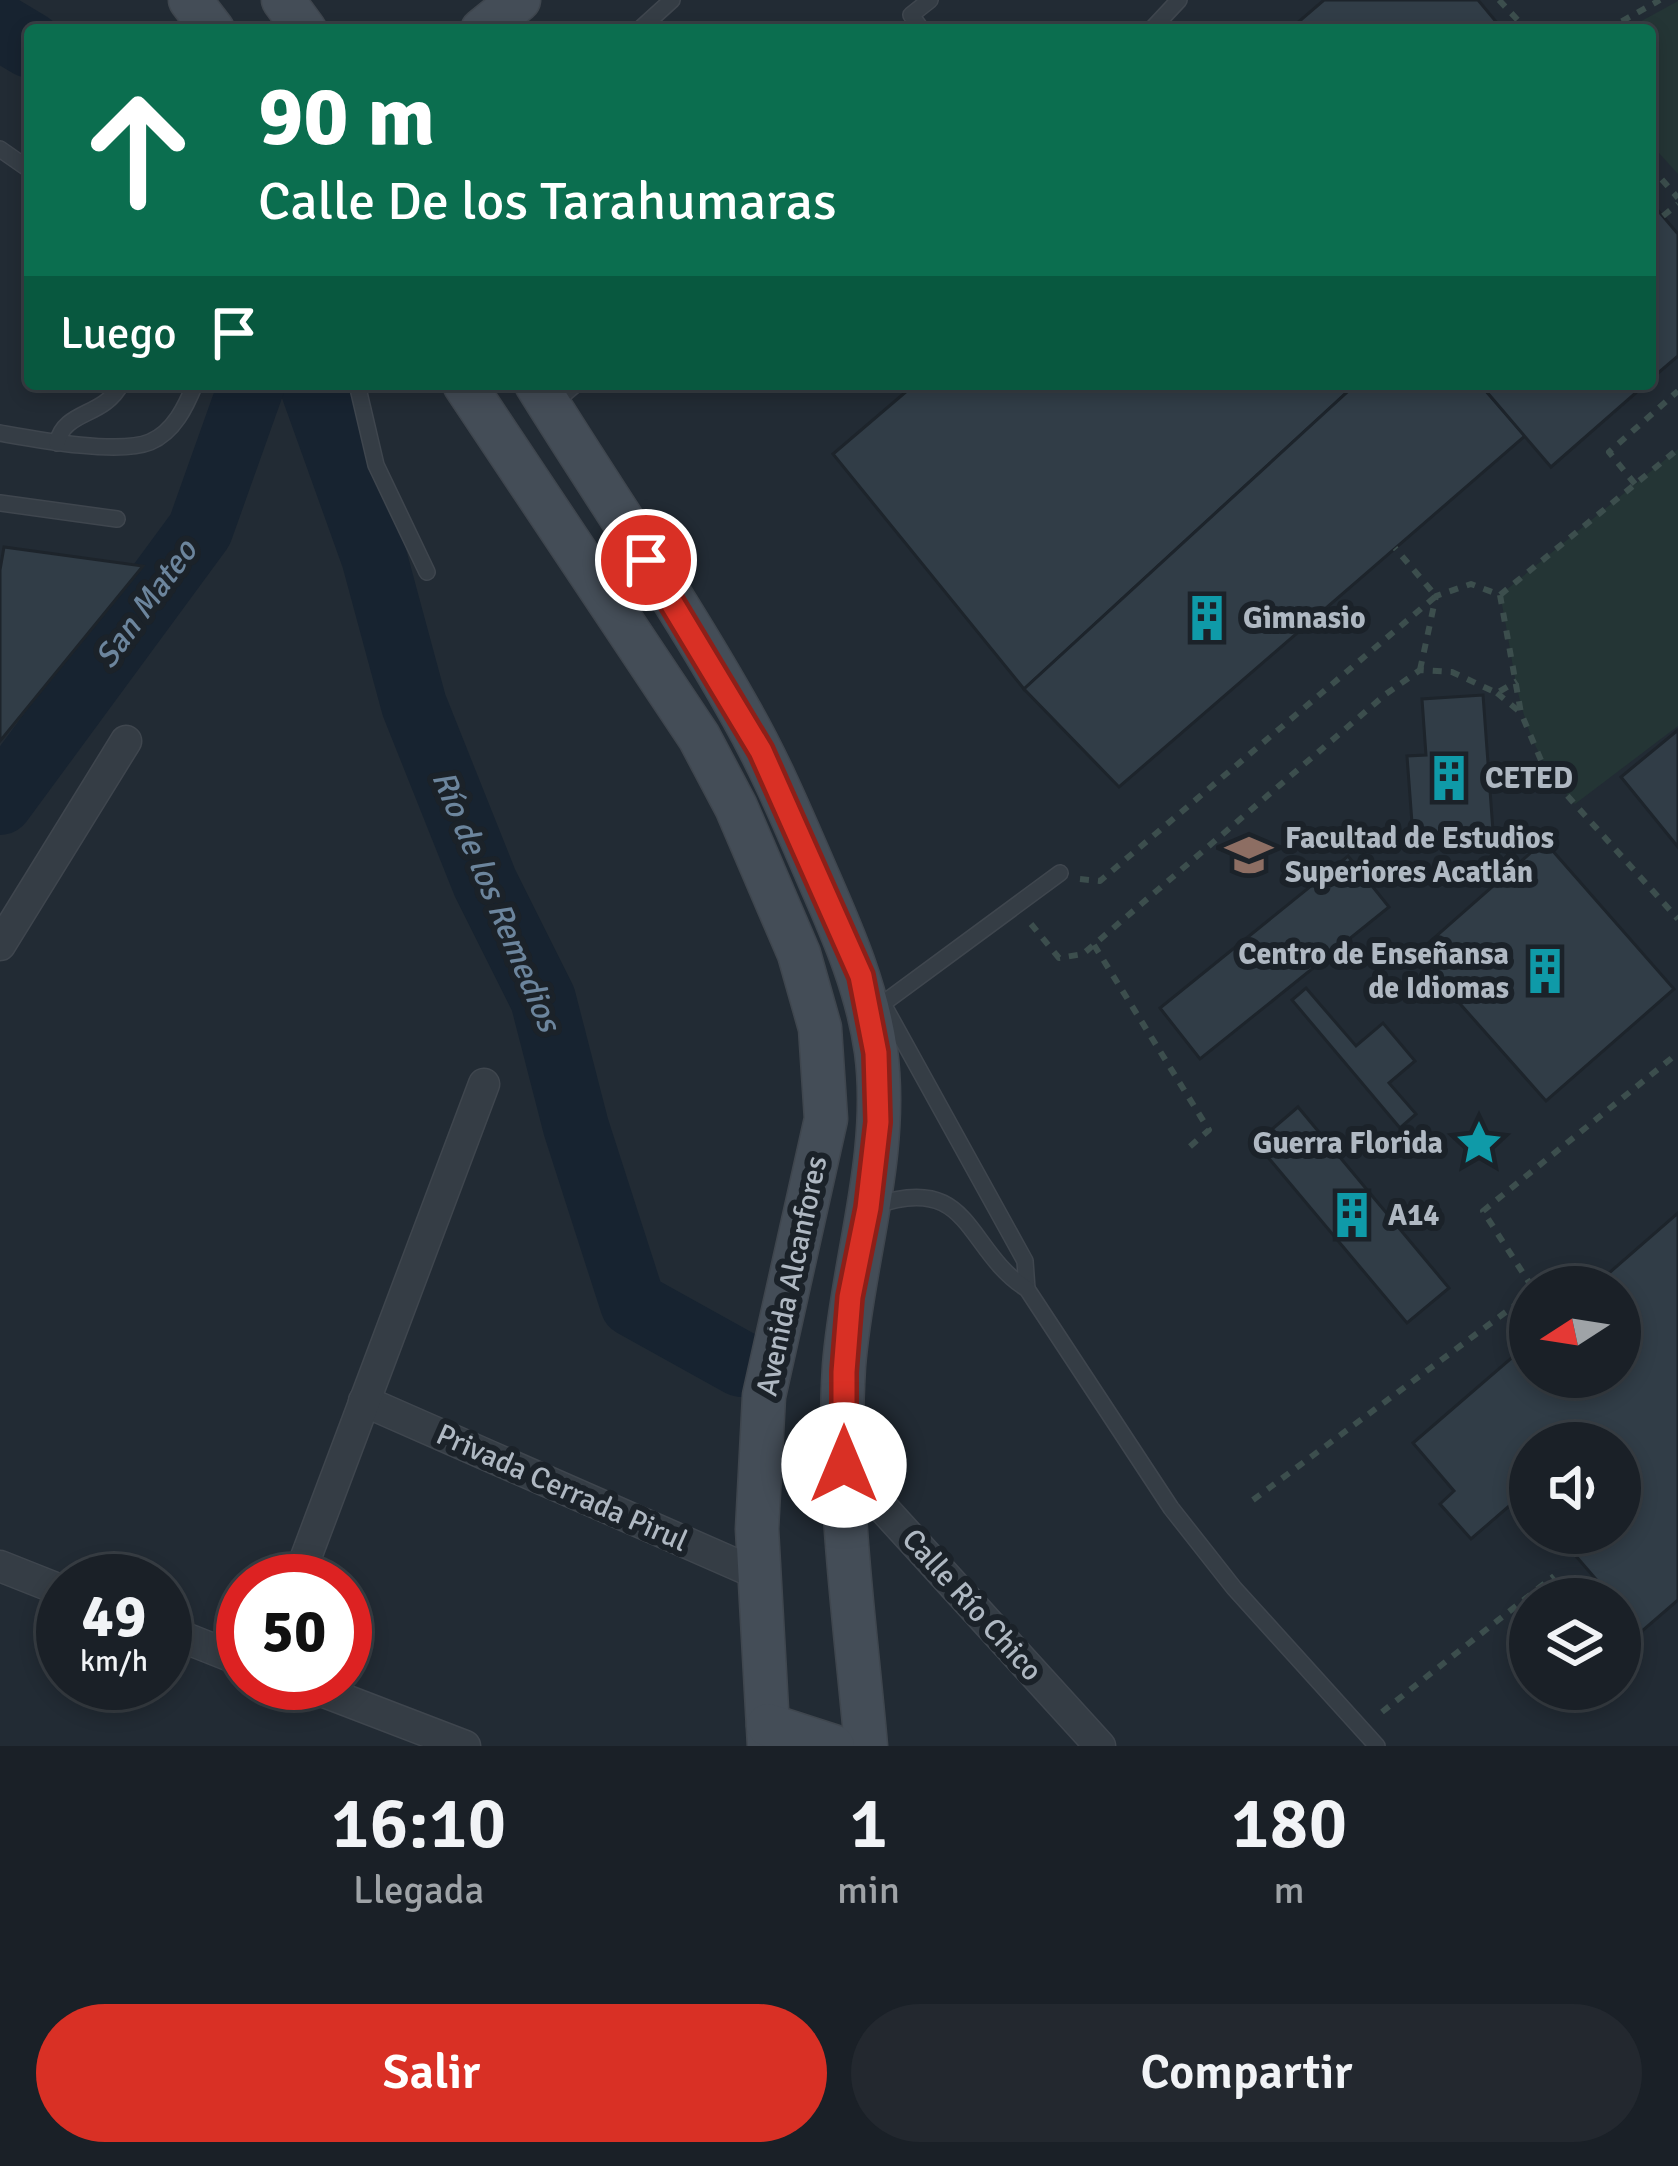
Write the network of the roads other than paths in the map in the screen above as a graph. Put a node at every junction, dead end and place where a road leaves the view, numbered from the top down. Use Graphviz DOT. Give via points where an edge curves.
graph roads {
  1 [pos="190,0"];
  2 [pos="520,0"];
  3 [pos="672,0"];
  4 [pos="930,0"];
  5 [pos="1180,0"];
  6 [pos="208,24"];
  7 [pos="490,24"];
  8 [pos="646,24"];
  9 [pos="918,24"];
  10 [pos="1157,24"];
  11 [pos="117,390"];
  12 [pos="192,390"];
  13 [pos="358,390"];
  14 [pos="468,390"];
  15 [pos="554,391"];
  16 [pos="0,434"];
  17 [pos="57,443"];
  18 [pos="0,502"];
  19 [pos="117,519"];
  20 [pos="427,572"];
  21 [pos="126,741"];
  22 [pos="1057,875"];
  23 [pos="0,945"];
  24 [pos="873,989"];
  25 [pos="484,1084"];
  26 [pos="868,1208"];
  27 [pos="1027,1289"];
  28 [pos="364,1401"];
  29 [pos="844,1465"];
  30 [pos="307,1554"];
  31 [pos="0,1566"];
  32 [pos="760,1575"];
  33 [pos="36,1580"];
  34 [pos="371,1710"];
  35 [pos="768,1736"];
  36 [pos="854,1741"];
  37 [pos="465,1746"];
  38 [pos="1100,1746"];
  39 [pos="1376,1746"];
  1 -- 6 [label="main road"];
  2 -- 7 [label="main road"];
  3 -- 8 [label="lane"];
  4 -- 9 [label="lane" via="911,15"];
  5 -- 10 [label="lane"];
  11 -- 17 [label="lane" via="108,404 68,420"];
  12 -- 17 [label="lane" via="182,415 149,442"];
  13 -- 20 [label="lane" via="376,465"];
  14 -- 32 [label="main road, Avenida Alcanfores" via="699,736 799,954 820,1028 826,1119 764,1396"];
  15 -- 24 [label="main road, Avenida Alcanfores" via="742,714"];
  16 -- 17 [label="lane"];
  18 -- 19 [label="lane"];
  21 -- 23 [label="street"];
  22 -- 24 [label="lane"];
  24 -- 26 [label="main road, Avenida Alcanfores" via="878,1122"];
  24 -- 27 [label="lane" via="1025,1261"];
  25 -- 28 [label="street"];
  26 -- 27 [label="lane" via="895,1198 943,1203 970,1222 1005,1276"];
  26 -- 29 [label="main road, Avenida Alcanfores" via="850,1297"];
  27 -- 39 [label="lane" via="1171,1508"];
  28 -- 30 [label="street"];
  28 -- 32 [label="street, Privada Cerrada Pirul"];
  29 -- 36 [label="main road, Avenida Alcanfores"];
  29 -- 38 [label="street, Calle Río Chico"];
  31 -- 33 [label="street"];
  32 -- 35 [label="main road, Avenida Alcanfores"];
  34 -- 37 [label="street"];
  35 -- 36 [label="main road"];
}
